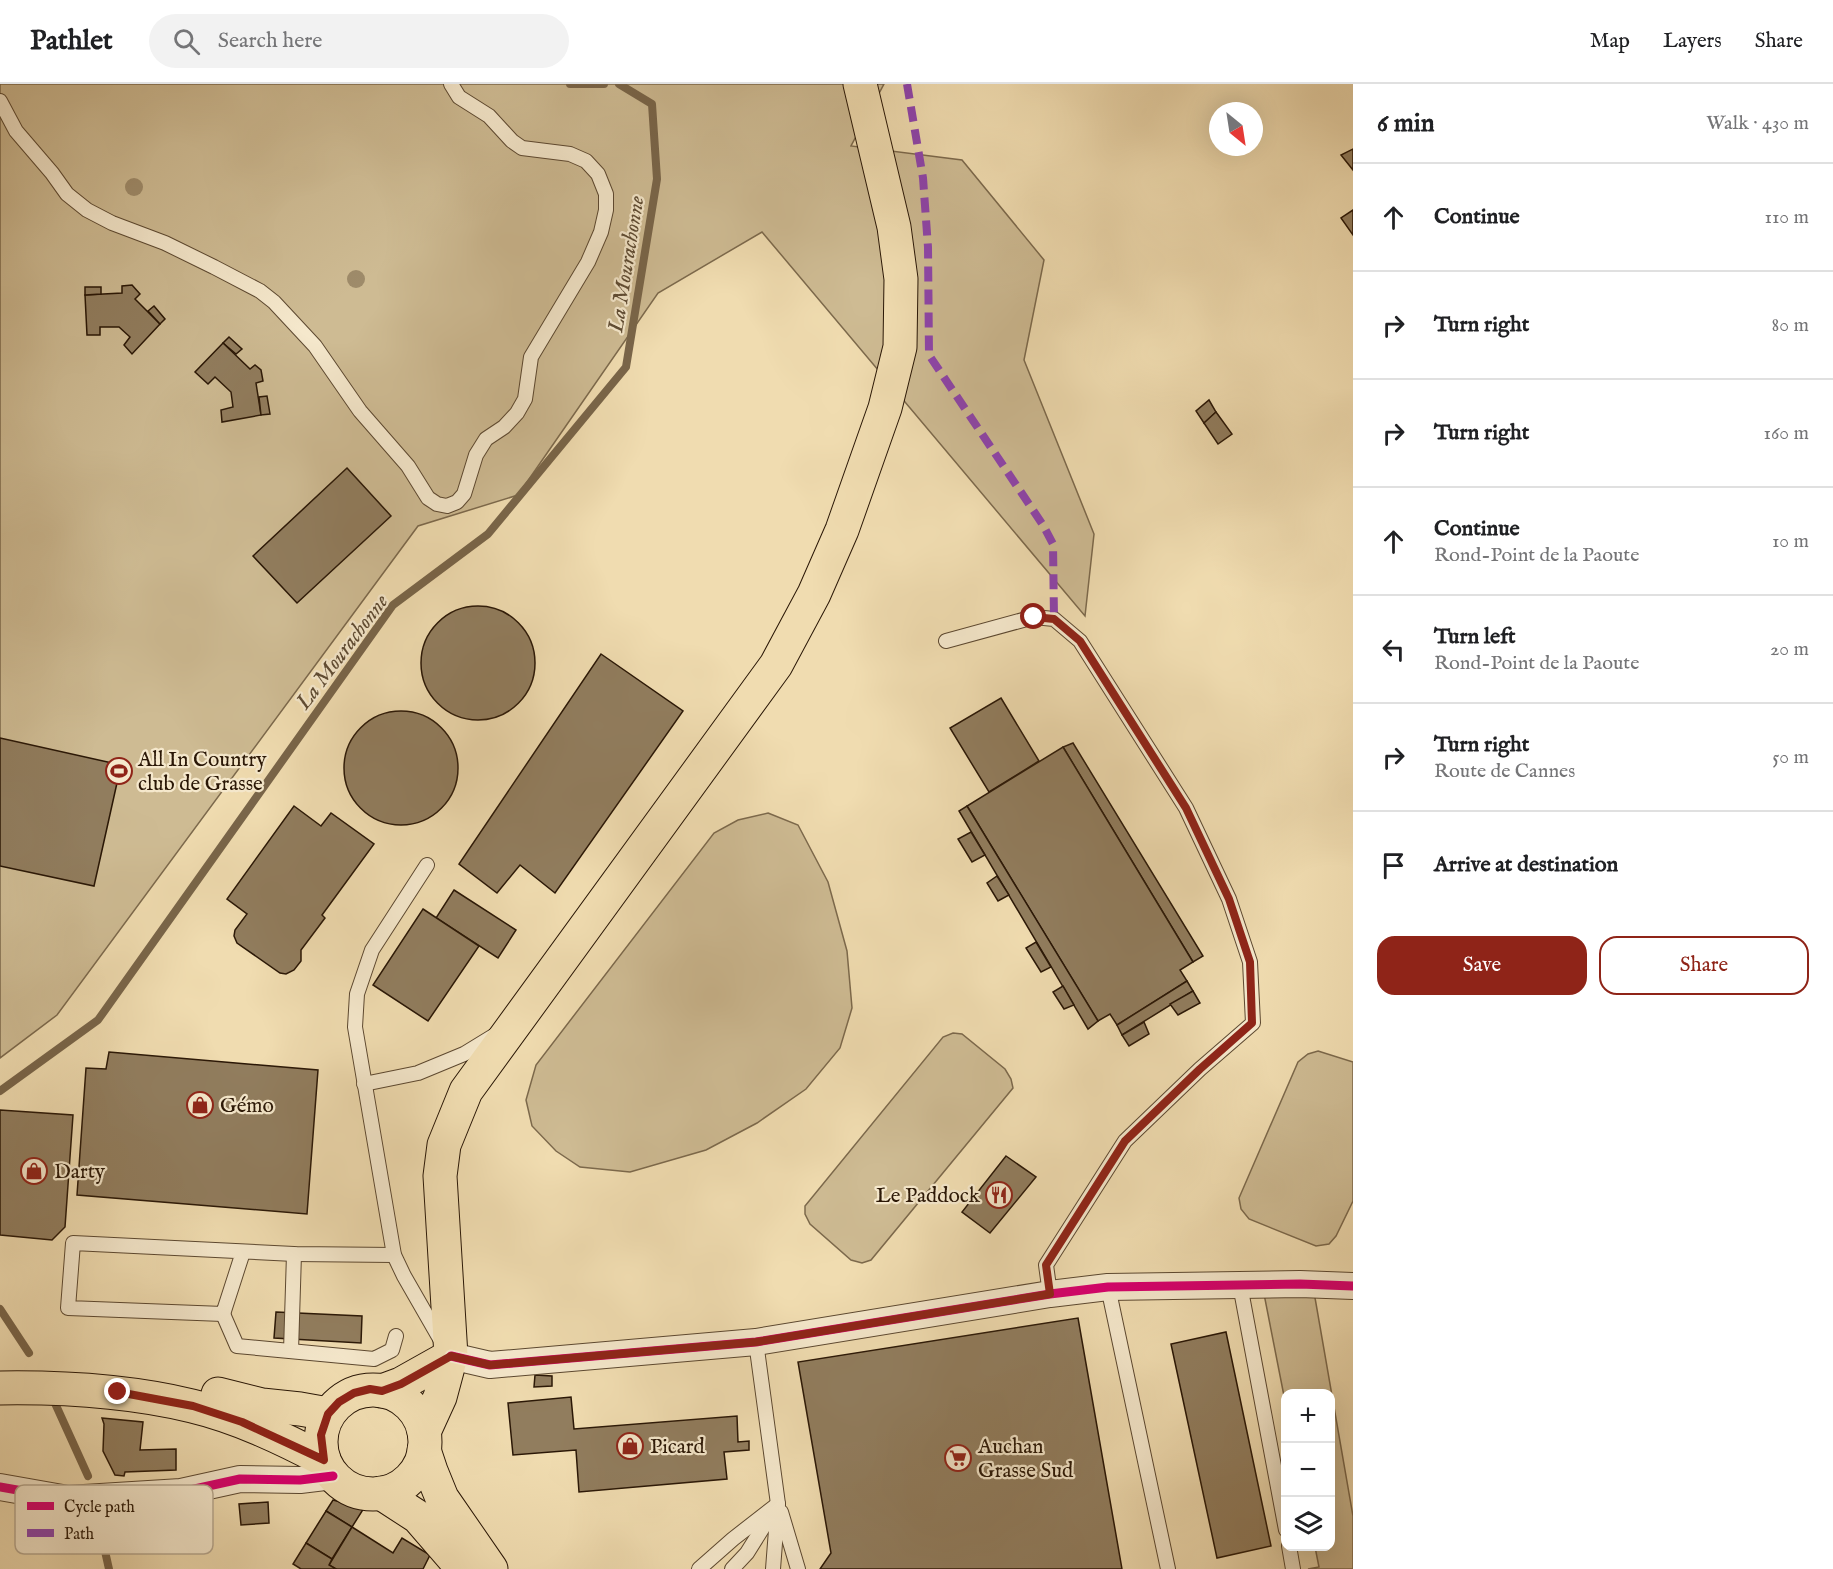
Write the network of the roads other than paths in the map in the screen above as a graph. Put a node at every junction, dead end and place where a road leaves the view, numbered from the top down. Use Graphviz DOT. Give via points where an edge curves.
graph roads {
  1 [pos="451,84"];
  2 [pos="860,84"];
  3 [pos="0,101"];
  4 [pos="946,641"];
  5 [pos="427,865"];
  6 [pos="516,1022"];
  7 [pos="363,1084"];
  8 [pos="243,1252"];
  9 [pos="294,1254"];
  10 [pos="394,1255"];
  11 [pos="1240,1285"];
  12 [pos="1353,1286"];
  13 [pos="1108,1287"];
  14 [pos="1050,1294"];
  15 [pos="223,1314"];
  16 [pos="396,1336"];
  17 [pos="756,1342"];
  18 [pos="291,1351"];
  19 [pos="451,1356"];
  20 [pos="0,1371"];
  21 [pos="0,1388"];
  22 [pos="382,1391"];
  23 [pos="328,1414"];
  24 [pos="424,1441"];
  25 [pos="328,1468"];
  26 [pos="213,1485"];
  27 [pos="0,1487"];
  28 [pos="15,1490"];
  29 [pos="381,1493"];
  30 [pos="1281,1503"];
  31 [pos="778,1504"];
  32 [pos="1290,1551"];
  33 [pos="463,1569"];
  34 [pos="491,1569"];
  35 [pos="699,1569"];
  36 [pos="732,1569"];
  37 [pos="773,1569"];
  38 [pos="798,1569"];
  39 [pos="1168,1569"];
  40 [pos="1293,1569"];
  1 -- 3 [label="lane" via="459,97 489,116 522,148 570,154 586,161 598,174 606,194 606,210 602,232 588,262 531,357 525,399 504,427 486,439 476,455 464,494 447,506 428,498 408,466 360,411 315,346 274,302 184,252 87,210 68,194 16,131"];
  2 -- 6 [label="main road" via="894,227 901,279 900,347 885,408 853,501 814,594 776,665"];
  4 -- 14 [label="lane" via="1034,617 1054,619 1080,641 1186,808 1229,899 1250,962 1252,1023 1125,1141 1046,1265"];
  5 -- 7 [label="lane" via="372,950 357,994 355,1027"];
  6 -- 7 [label="lane" via="464,1054 418,1074"];
  6 -- 19 [label="main road" via="466,1091 444,1145 440,1176"];
  7 -- 10 [label="lane"];
  8 -- 9 [label="lane"];
  8 -- 15 [label="lane"];
  8 -- 15 [label="lane" via="73,1243 68,1308"];
  9 -- 10 [label="lane"];
  9 -- 18 [label="lane"];
  10 -- 19 [label="lane"];
  11 -- 12 [label="street"];
  11 -- 13 [label="street"];
  11 -- 30 [label="lane"];
  13 -- 14 [label="street"];
  13 -- 39 [label="lane"];
  14 -- 17 [label="street"];
  15 -- 18 [label="lane" via="237,1346"];
  16 -- 18 [label="lane" via="392,1350 374,1359"];
  17 -- 19 [label="street" via="490,1365"];
  17 -- 31 [label="lane"];
  19 -- 22 [label="main road"];
  19 -- 24 [label="main road"];
  20 -- 23 [label="main road" via="120,1377"];
  21 -- 25 [label="main road" via="118,1392 193,1406 242,1422"];
  22 -- 23 [label="main road" via="354,1393"];
  22 -- 24 [label="main road" via="406,1401 417,1414"];
  23 -- 25 [label="main road" via="321,1435"];
  24 -- 29 [label="main road" via="416,1471 398,1487"];
  24 -- 34 [label="main road" via="442,1498"];
  25 -- 26 [label="street" via="300,1480 240,1479"];
  25 -- 29 [label="main road" via="346,1486 363,1493"];
  27 -- 28 [label="street"];
  29 -- 33 [label="main road" via="418,1517"];
  31 -- 35 [label="lane"];
  31 -- 36 [label="lane" via="747,1553"];
  31 -- 37 [label="lane"];
  31 -- 38 [label="lane"];
  32 -- 40 [label="lane"];
}
